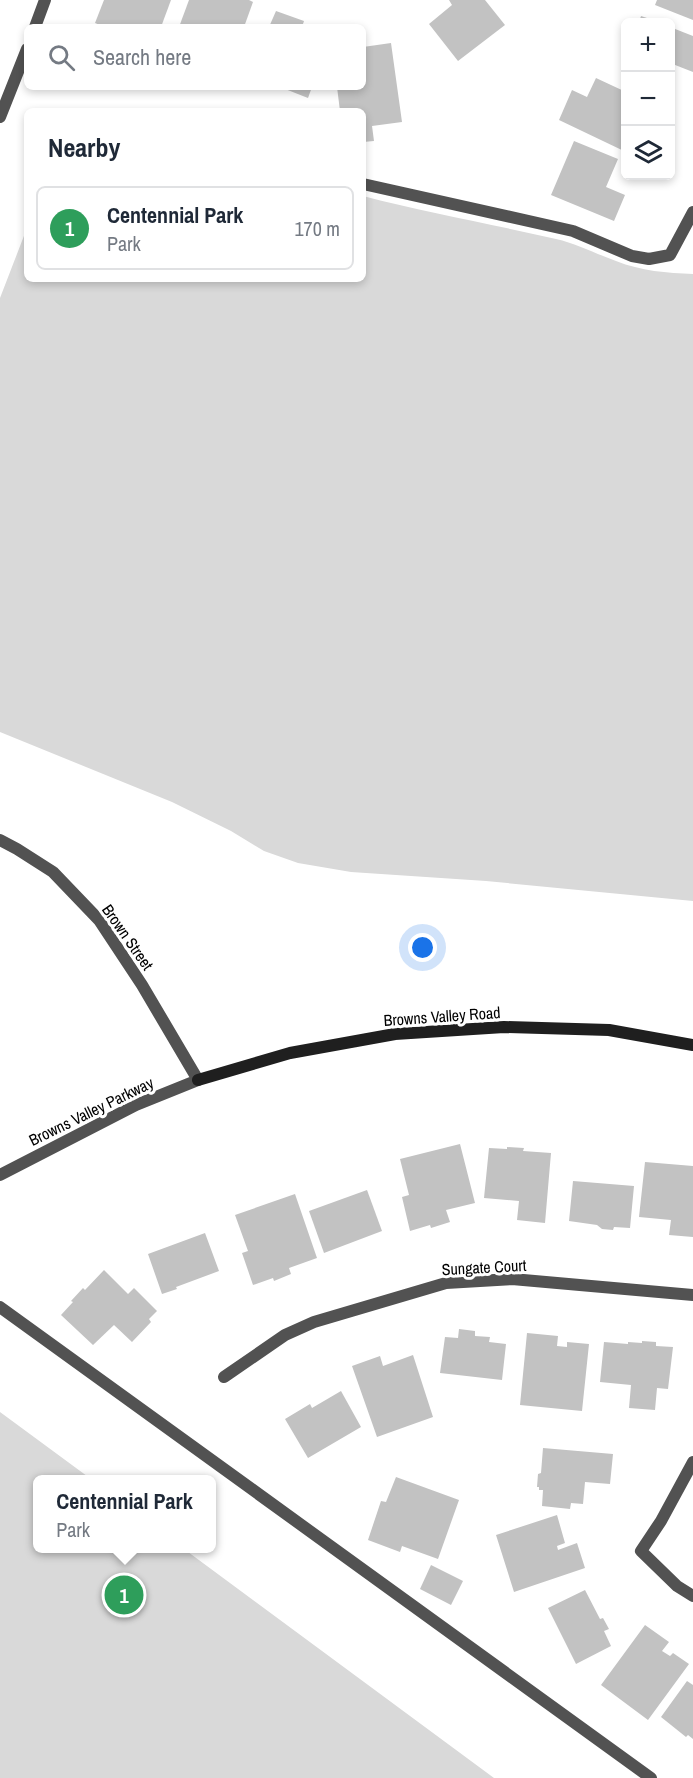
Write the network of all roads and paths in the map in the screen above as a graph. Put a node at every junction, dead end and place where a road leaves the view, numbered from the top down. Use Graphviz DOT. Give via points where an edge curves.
graph roads {
  1 [pos="45,0"];
  2 [pos="36,24"];
  3 [pos="24,57"];
  4 [pos="0,117"];
  5 [pos="366,185"];
  6 [pos="693,212"];
  7 [pos="0,840"];
  8 [pos="693,1045"];
  9 [pos="198,1080"];
  10 [pos="0,1175"];
  11 [pos="693,1295"];
  12 [pos="0,1307"];
  13 [pos="224,1377"];
  14 [pos="693,1462"];
  15 [pos="693,1596"];
  16 [pos="651,1778"];
  1 -- 2 [label="street"];
  3 -- 4 [label="street"];
  5 -- 6 [label="street" via="573,231 632,256 649,259 670,255"];
  7 -- 9 [label="street, Brown Street" via="53,873 99,920"];
  8 -- 9 [label="main road, Browns Valley Road" via="609,1030 504,1027 395,1034 290,1053"];
  9 -- 10 [label="street, Browns Valley Parkway" via="136,1105"];
  11 -- 13 [label="street, Sungate Court" via="512,1279 446,1283 314,1322 285,1335"];
  12 -- 16 [label="street"];
  14 -- 15 [label="street" via="641,1551"];
}
